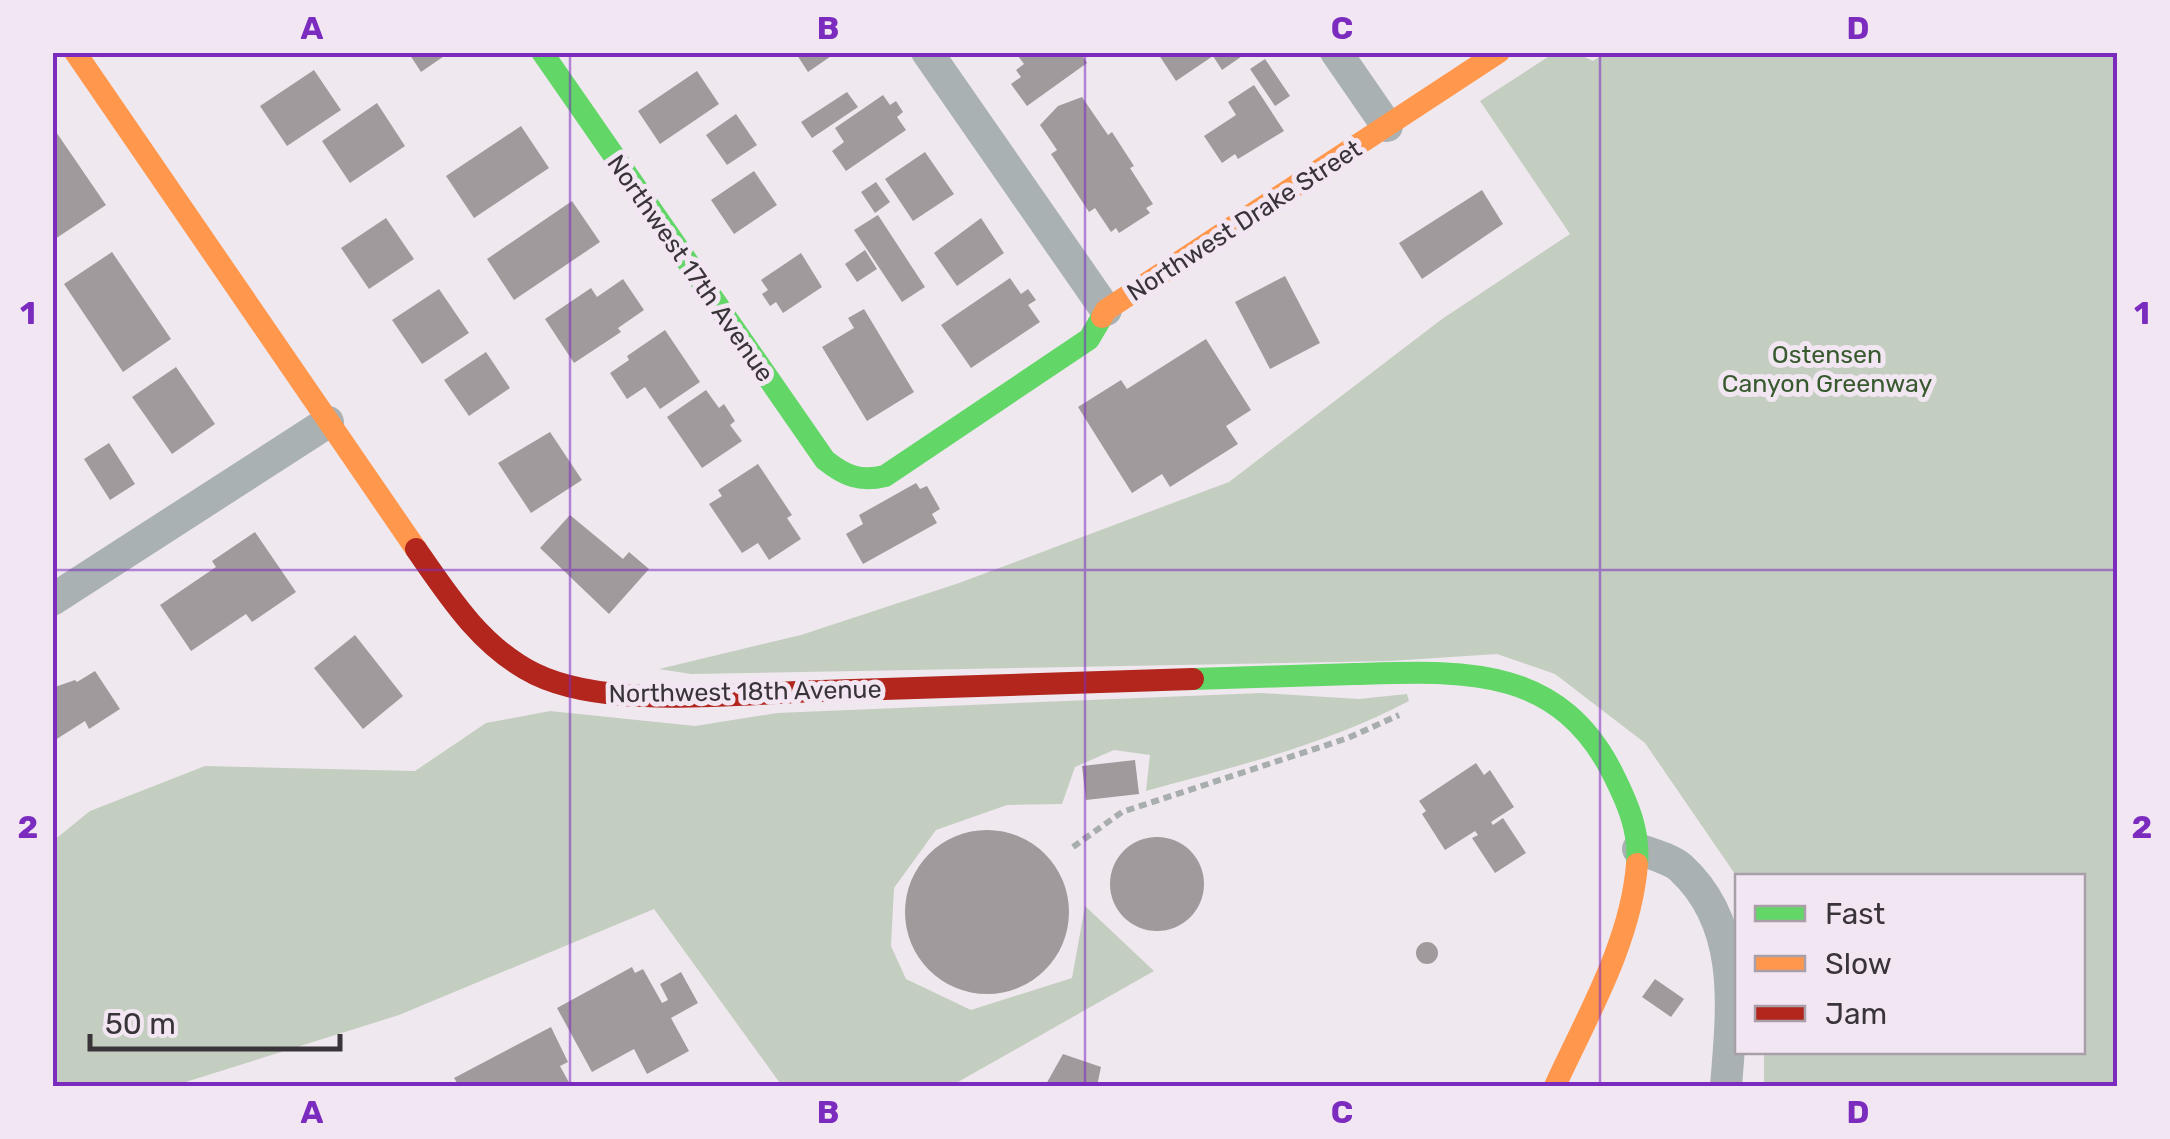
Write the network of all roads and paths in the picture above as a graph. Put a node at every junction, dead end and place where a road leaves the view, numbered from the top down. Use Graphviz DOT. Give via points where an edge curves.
graph roads {
  1 [pos="76,52"];
  2 [pos="542,52"];
  3 [pos="927,52"];
  4 [pos="1336,52"];
  5 [pos="1499,52"];
  6 [pos="1388,126"];
  7 [pos="1106,310"];
  8 [pos="328,422"];
  9 [pos="846,478"];
  10 [pos="52,600"];
  11 [pos="1415,707"];
  12 [pos="1073,847"];
  13 [pos="1638,849"];
  14 [pos="1555,1086"];
  15 [pos="1726,1086"];
  1 -- 8 [label="street, Northwest 18th Avenue"];
  2 -- 9 [label="street, Northwest 17th Avenue" via="824,460"];
  3 -- 7 [label="street"];
  4 -- 6 [label="street"];
  5 -- 6 [label="street, Northwest Drake Street"];
  6 -- 7 [label="street, Northwest Drake Street"];
  7 -- 9 [label="street, Northwest Drake Street" via="1089,339 885,476"];
  8 -- 10 [label="street"];
  8 -- 13 [label="street, Northwest 18th Avenue" via="454,604 492,646 572,689 688,695 1316,674 1482,676 1547,696 1580,723 1622,790"];
  11 -- 12 [label="path" via="1348,738 1122,812"];
  13 -- 14 [label="street" via="1626,916"];
  13 -- 15 [label="street" via="1679,865 1714,908 1731,965"];
}
